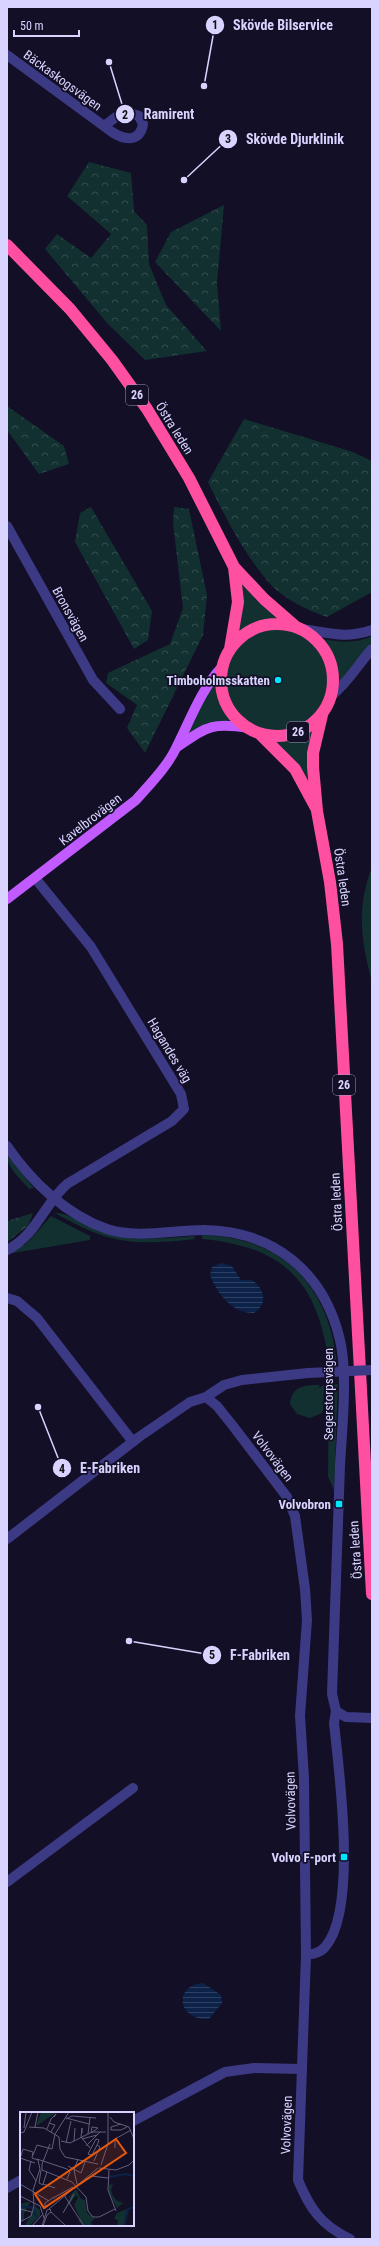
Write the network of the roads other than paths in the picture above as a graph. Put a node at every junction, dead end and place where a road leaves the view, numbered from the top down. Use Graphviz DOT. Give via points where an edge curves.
graph roads {
  1 [pos="7,55"];
  2 [pos="104,126"];
  3 [pos="7,245"];
  4 [pos="7,526"];
  5 [pos="234,567"];
  6 [pos="298,627"];
  7 [pos="372,630"];
  8 [pos="230,649"];
  9 [pos="372,649"];
  10 [pos="222,667"];
  11 [pos="332,696"];
  12 [pos="120,709"];
  13 [pos="322,715"];
  14 [pos="254,731"];
  15 [pos="177,747"];
  16 [pos="317,811"];
  17 [pos="35,878"];
  18 [pos="7,899"];
  19 [pos="7,1146"];
  20 [pos="54,1198"];
  21 [pos="7,1250"];
  22 [pos="7,1298"];
  23 [pos="372,1370"];
  24 [pos="206,1397"];
  25 [pos="133,1442"];
  26 [pos="7,1539"];
  27 [pos="372,1594"];
  28 [pos="336,1711"];
  29 [pos="372,1718"];
  30 [pos="133,1788"];
  31 [pos="7,1882"];
  32 [pos="306,1955"];
  33 [pos="301,2069"];
  34 [pos="134,2120"];
  35 [pos="20,2181"];
  36 [pos="7,2188"];
  37 [pos="350,2239"];
  1 -- 2 [label="street, Bäckaskogsvägen"];
  3 -- 5 [label="highway, Östra leden / 26" via="70,309 112,360 147,409 189,478"];
  4 -- 12 [label="street, Bronsvägen" via="93,680"];
  5 -- 6 [label="highway, Östra leden / 26" via="264,599"];
  5 -- 8 [label="highway, Östra leden / 26" via="238,602"];
  6 -- 7 [label="street" via="333,635 354,636"];
  6 -- 8 [label="highway, 26" via="280,623 259,627 240,638"];
  6 -- 11 [label="highway, 26" via="323,646 329,657 333,670"];
  8 -- 10 [label="highway, 26"];
  9 -- 11 [label="street" via="343,687"];
  10 -- 14 [label="highway, 26" via="223,695 228,708 237,720"];
  10 -- 15 [label="main road, Kavelbrovägen" via="213,676"];
  11 -- 13 [label="highway, 26"];
  13 -- 14 [label="highway, 26" via="294,734 276,736"];
  13 -- 16 [label="highway, Östra leden / 26" via="313,753"];
  14 -- 15 [label="main road, Kavelbrovägen" via="218,725 204,728"];
  14 -- 16 [label="highway, Östra leden / 26" via="294,769"];
  15 -- 17 [label="main road, Kavelbrovägen" via="136,800"];
  16 -- 27 [label="highway, Östra leden / 26" via="330,882 337,944"];
  17 -- 18 [label="main road, Kavelbrovägen"];
  17 -- 20 [label="street, Hagandes väg" via="91,947 184,1102 184,1109 172,1121 67,1184"];
  19 -- 20 [label="street, Segerstorpsvägen" via="31,1178"];
  20 -- 21 [label="street, Hagandes väg" via="28,1235"];
  20 -- 28 [label="street, Segerstorpsvägen" via="78,1216 108,1229 142,1234 204,1230 230,1232 255,1238 277,1248 298,1263 319,1289 332,1313 342,1352 343,1399 332,1694"];
  22 -- 25 [label="street" via="18,1301 37,1318"];
  23 -- 24 [label="street, bridge" via="242,1380 224,1386"];
  24 -- 25 [label="street" via="190,1402"];
  24 -- 32 [label="street, Volvovägen" via="217,1406 266,1468 287,1497 295,1516 307,1620 300,1716 304,1778"];
  25 -- 26 [label="street"];
  28 -- 29 [label="street" via="346,1717"];
  28 -- 32 [label="street, Segerstorpsvägen" via="334,1723 345,1874 333,1932 325,1947 316,1954"];
  30 -- 31 [label="street"];
  32 -- 33 [label="street, Volvovägen"];
  33 -- 34 [label="street" via="254,2068 225,2072"];
  33 -- 37 [label="street, Volvovägen" via="298,2180 309,2204 323,2222"];
  35 -- 36 [label="street"];
}
